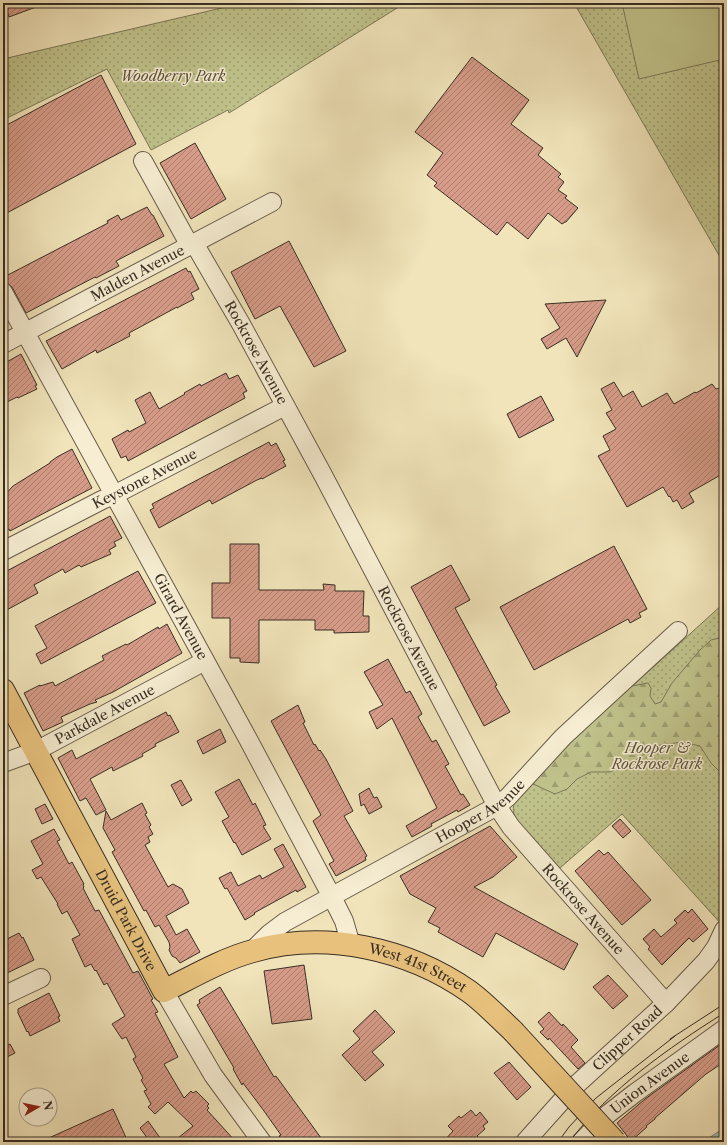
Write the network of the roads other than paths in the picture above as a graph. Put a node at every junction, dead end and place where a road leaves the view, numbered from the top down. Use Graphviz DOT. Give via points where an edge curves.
graph roads {
  1 [pos="143,161"];
  2 [pos="272,202"];
  3 [pos="192,244"];
  4 [pos="3,292"];
  5 [pos="25,332"];
  6 [pos="3,344"];
  7 [pos="285,406"];
  8 [pos="114,495"];
  9 [pos="3,551"];
  10 [pos="678,631"];
  11 [pos="205,661"];
  12 [pos="3,690"];
  13 [pos="36,751"];
  14 [pos="3,763"];
  15 [pos="496,806"];
  16 [pos="332,897"];
  17 [pos="724,930"];
  18 [pos="351,945"];
  19 [pos="252,951"];
  20 [pos="41,978"];
  21 [pos="164,991"];
  22 [pos="3,996"];
  23 [pos="666,1003"];
  24 [pos="724,1029"];
  25 [pos="262,1142"];
  26 [pos="524,1142"];
  27 [pos="581,1142"];
  28 [pos="616,1142"];
  1 -- 3 [label="street, Rockrose Avenue"];
  2 -- 3 [label="street, Malden Avenue"];
  3 -- 5 [label="street, Malden Avenue"];
  3 -- 7 [label="street, Rockrose Avenue" via="241,324"];
  4 -- 5 [label="street, Girard Avenue"];
  5 -- 6 [label="street, Malden Avenue"];
  5 -- 8 [label="street, Girard Avenue"];
  7 -- 8 [label="street, Keystone Avenue"];
  7 -- 15 [label="street, Rockrose Avenue"];
  8 -- 9 [label="street, Keystone Avenue"];
  8 -- 11 [label="street, Girard Avenue"];
  10 -- 15 [label="street, Hooper Avenue" via="563,737 508,797"];
  11 -- 13 [label="street, Parkdale Avenue"];
  11 -- 16 [label="street, Girard Avenue"];
  12 -- 13 [label="main road, Druid Park Drive"];
  13 -- 14 [label="street, Parkdale Avenue"];
  13 -- 21 [label="main road, Druid Park Drive"];
  15 -- 16 [label="street, Hooper Avenue"];
  15 -- 23 [label="street, Rockrose Avenue" via="511,827"];
  16 -- 18 [label="street, Girard Avenue" via="344,921"];
  16 -- 19 [label="street, Hooper Avenue" via="285,922 268,934"];
  17 -- 23 [label="street, Clipper Road" via="706,961"];
  18 -- 19 [label="main road, West 41st Street" via="302,943"];
  18 -- 28 [label="main road, West 41st Street, bridge" via="404,958 451,980 476,997 513,1031"];
  19 -- 21 [label="main road, West 41st Street"];
  20 -- 22 [label="street"];
  21 -- 25 [label="street, Druid Park Drive" via="210,1069"];
  23 -- 26 [label="street, Clipper Road" via="575,1086"];
  24 -- 27 [label="street, Union Avenue" via="634,1093 608,1114"];
}
